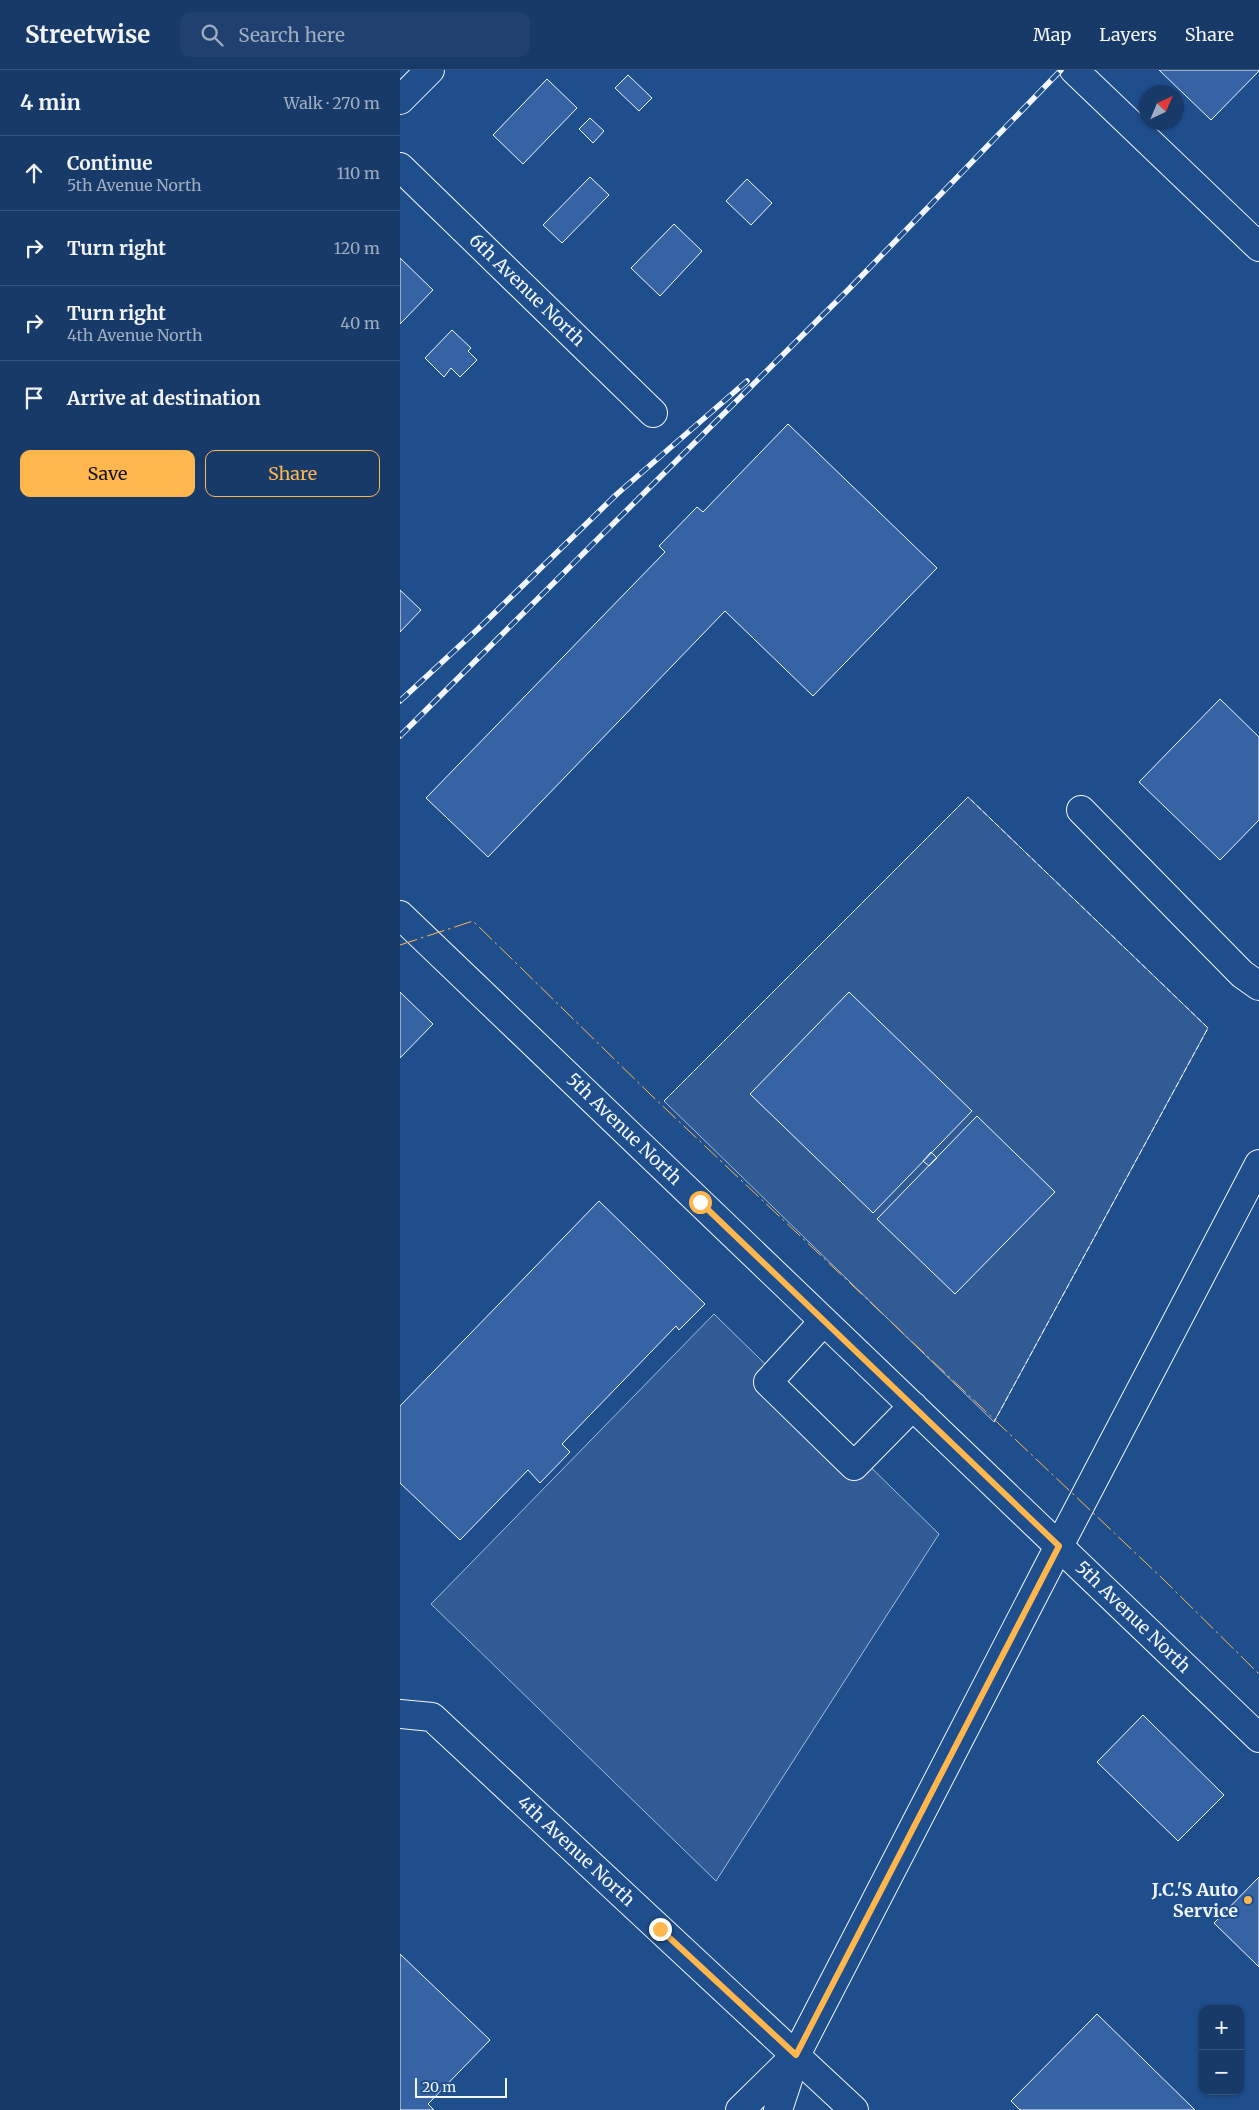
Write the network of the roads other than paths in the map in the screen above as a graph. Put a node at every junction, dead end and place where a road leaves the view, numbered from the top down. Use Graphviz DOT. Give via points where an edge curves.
graph roads {
  1 [pos="430,70"];
  2 [pos="1074,70"];
  3 [pos="400,100"];
  4 [pos="400,167"];
  5 [pos="1259,247"];
  6 [pos="653,413"];
  7 [pos="1081,810"];
  8 [pos="400,915"];
  9 [pos="1259,986"];
  10 [pos="1259,1164"];
  11 [pos="824,1321"];
  12 [pos="913,1406"];
  13 [pos="1059,1546"];
  14 [pos="400,1714"];
  15 [pos="1259,1738"];
  16 [pos="796,2055"];
  17 [pos="740,2110"];
  18 [pos="778,2110"];
  19 [pos="854,2110"];
  1 -- 3 [label="street"];
  2 -- 5 [label="street"];
  4 -- 6 [label="street, 6th Avenue North"];
  7 -- 9 [label="street" via="1242,974"];
  8 -- 11 [label="street, 5th Avenue North"];
  10 -- 13 [label="street"];
  11 -- 12 [label="street, 5th Avenue North"];
  11 -- 12 [label="street" via="768,1382 854,1466"];
  12 -- 13 [label="street, 5th Avenue North"];
  13 -- 15 [label="street, 5th Avenue North"];
  13 -- 16 [label="street"];
  14 -- 16 [label="street, 4th Avenue North" via="432,1717"];
  16 -- 17 [label="street"];
  16 -- 18 [label="street"];
  16 -- 19 [label="street, 4th Avenue North"];
}
